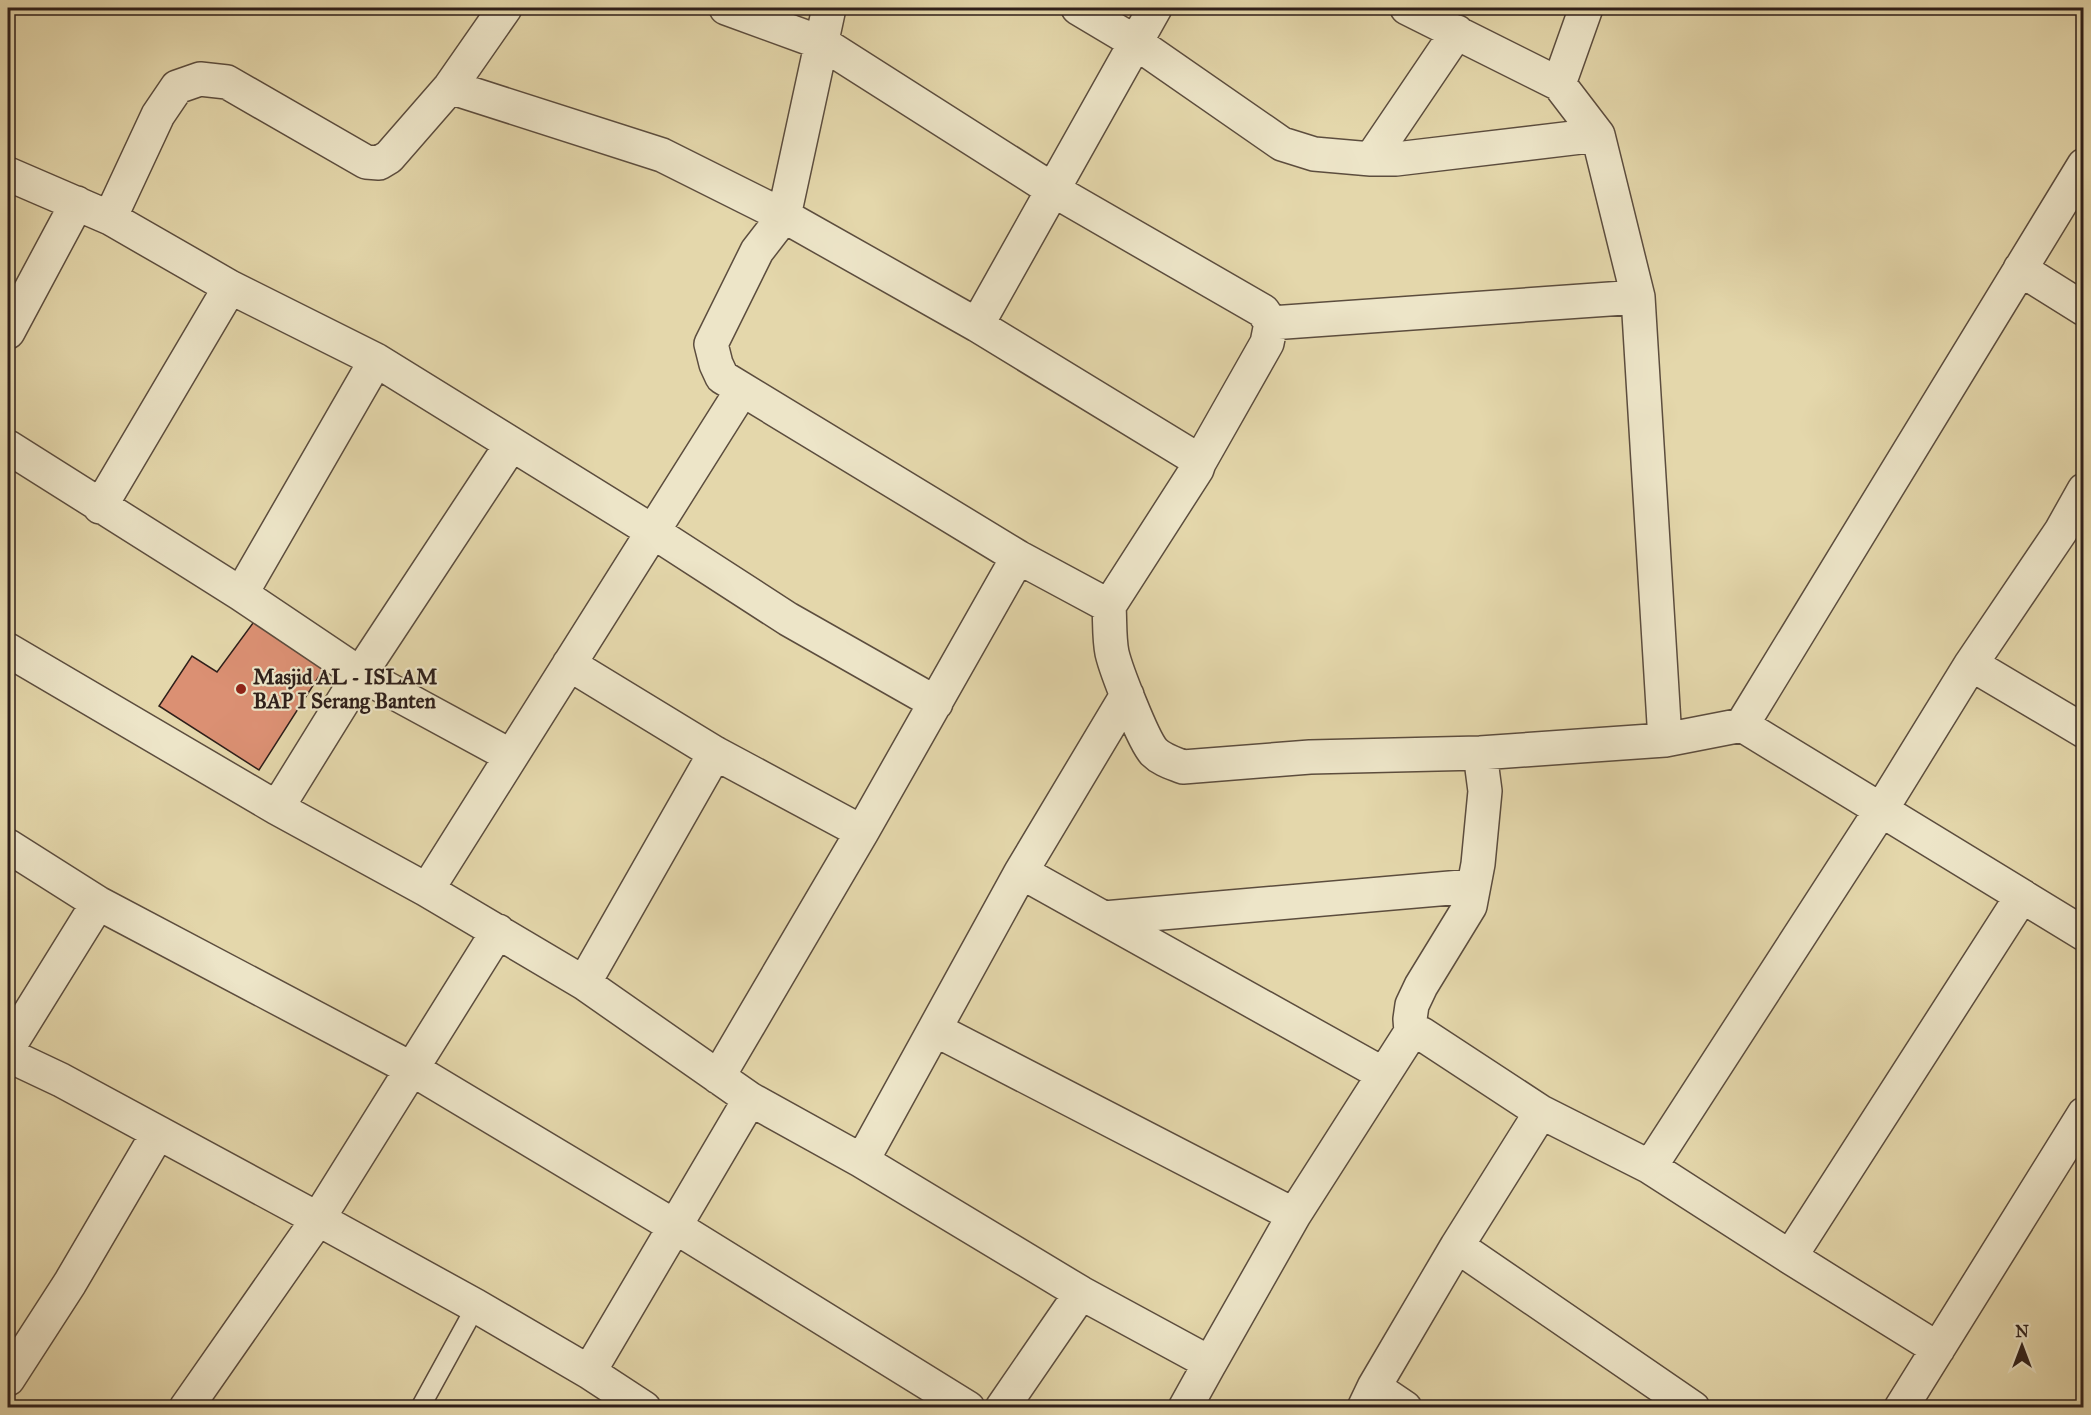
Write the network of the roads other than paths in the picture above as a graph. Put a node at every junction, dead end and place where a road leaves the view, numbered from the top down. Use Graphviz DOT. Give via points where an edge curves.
graph roads {
  1 [pos="505,8"];
  2 [pos="726,8"];
  3 [pos="829,8"];
  4 [pos="1078,8"];
  5 [pos="1155,8"];
  6 [pos="1407,8"];
  7 [pos="1586,8"];
  8 [pos="1457,32"];
  9 [pos="1135,42"];
  10 [pos="822,44"];
  11 [pos="1559,84"];
  12 [pos="450,87"];
  13 [pos="1598,135"];
  14 [pos="1371,159"];
  15 [pos="2084,165"];
  16 [pos="8,174"];
  17 [pos="1053,190"];
  18 [pos="77,203"];
  19 [pos="784,216"];
  20 [pos="110,218"];
  21 [pos="2020,269"];
  22 [pos="230,287"];
  23 [pos="1638,297"];
  24 [pos="2084,309"];
  25 [pos="1271,323"];
  26 [pos="977,325"];
  27 [pos="8,332"];
  28 [pos="376,360"];
  29 [pos="742,390"];
  30 [pos="511,445"];
  31 [pos="8,447"];
  32 [pos="1199,462"];
  33 [pos="2084,490"];
  34 [pos="100,507"];
  35 [pos="652,531"];
  36 [pos="2072,538"];
  37 [pos="1018,557"];
  38 [pos="242,594"];
  39 [pos="1109,606"];
  40 [pos="8,650"];
  41 [pos="569,664"];
  42 [pos="1971,664"];
  43 [pos="360,674"];
  44 [pos="1127,694"];
  45 [pos="936,703"];
  46 [pos="1742,725"];
  47 [pos="2084,731"];
  48 [pos="1665,740"];
  49 [pos="714,753"];
  50 [pos="1480,753"];
  51 [pos="511,756"];
  52 [pos="277,808"];
  53 [pos="1881,810"];
  54 [pos="862,832"];
  55 [pos="8,846"];
  56 [pos="1021,872"];
  57 [pos="1473,886"];
  58 [pos="427,890"];
  59 [pos="2022,896"];
  60 [pos="98,903"];
  61 [pos="1104,918"];
  62 [pos="498,932"];
  63 [pos="2084,934"];
  64 [pos="584,982"];
  65 [pos="936,1030"];
  66 [pos="1411,1032"];
  67 [pos="8,1048"];
  68 [pos="8,1055"];
  69 [pos="412,1069"];
  70 [pos="1383,1074"];
  71 [pos="718,1077"];
  72 [pos="750,1100"];
  73 [pos="1541,1112"];
  74 [pos="2083,1118"];
  75 [pos="158,1133"];
  76 [pos="862,1161"];
  77 [pos="1650,1167"];
  78 [pos="1294,1215"];
  79 [pos="318,1220"];
  80 [pos="674,1226"];
  81 [pos="1457,1246"];
  82 [pos="1790,1257"];
  83 [pos="1081,1293"];
  84 [pos="476,1306"];
  85 [pos="1938,1349"];
  86 [pos="1210,1363"];
  87 [pos="589,1372"];
  88 [pos="8,1379"];
  89 [pos="1369,1397"];
  90 [pos="1688,1406"];
  91 [pos="186,1407"];
  92 [pos="420,1407"];
  93 [pos="644,1407"];
  94 [pos="968,1407"];
  95 [pos="1002,1407"];
  96 [pos="1185,1407"];
  97 [pos="1405,1407"];
  98 [pos="1901,1407"];
  1 -- 12 [label="street"];
  2 -- 10 [label="street"];
  3 -- 10 [label="street"];
  4 -- 9 [label="street"];
  5 -- 9 [label="street"];
  6 -- 8 [label="street"];
  7 -- 11 [label="street"];
  8 -- 11 [label="street"];
  8 -- 14 [label="street"];
  9 -- 14 [label="street" via="1282,144 1314,154"];
  9 -- 17 [label="street"];
  10 -- 17 [label="street"];
  10 -- 19 [label="street"];
  11 -- 13 [label="street"];
  12 -- 19 [label="street" via="662,155"];
  12 -- 20 [label="street" via="389,157 379,163 366,162 227,82 200,79 177,87 158,115"];
  13 -- 14 [label="street"];
  13 -- 23 [label="street"];
  15 -- 21 [label="street"];
  16 -- 18 [label="street"];
  17 -- 25 [label="street" via="1263,311"];
  17 -- 26 [label="street"];
  18 -- 20 [label="street"];
  18 -- 27 [label="street"];
  19 -- 26 [label="street"];
  19 -- 29 [label="street" via="757,251 711,344 722,377"];
  20 -- 22 [label="street"];
  21 -- 24 [label="street"];
  21 -- 46 [label="street"];
  22 -- 28 [label="street"];
  22 -- 34 [label="street"];
  23 -- 25 [label="street"];
  23 -- 48 [label="street"];
  25 -- 32 [label="street" via="1267,342"];
  26 -- 32 [label="street"];
  28 -- 30 [label="street"];
  28 -- 38 [label="street"];
  29 -- 35 [label="street"];
  29 -- 37 [label="street"];
  30 -- 35 [label="street"];
  30 -- 43 [label="street"];
  31 -- 34 [label="street"];
  32 -- 39 [label="street"];
  33 -- 36 [label="street"];
  34 -- 38 [label="street"];
  35 -- 41 [label="street"];
  35 -- 45 [label="street" via="788,620"];
  36 -- 42 [label="street"];
  37 -- 39 [label="street"];
  37 -- 45 [label="street"];
  38 -- 43 [label="street"];
  39 -- 44 [label="street" via="1112,653"];
  40 -- 52 [label="street"];
  41 -- 49 [label="street"];
  41 -- 51 [label="street"];
  42 -- 47 [label="street"];
  42 -- 53 [label="street"];
  43 -- 51 [label="street"];
  43 -- 52 [label="street"];
  44 -- 50 [label="street" via="1155,753 1183,766 1310,757"];
  44 -- 56 [label="street"];
  45 -- 54 [label="street"];
  46 -- 48 [label="street"];
  46 -- 53 [label="street"];
  48 -- 50 [label="street"];
  49 -- 54 [label="street"];
  49 -- 64 [label="street"];
  50 -- 57 [label="street" via="1485,791"];
  51 -- 58 [label="street"];
  52 -- 58 [label="street"];
  53 -- 59 [label="street"];
  53 -- 77 [label="street"];
  54 -- 71 [label="street"];
  55 -- 60 [label="street"];
  56 -- 61 [label="street"];
  56 -- 65 [label="street"];
  57 -- 61 [label="street"];
  57 -- 66 [label="street" via="1470,906 1412,1005"];
  58 -- 62 [label="street"];
  59 -- 63 [label="street"];
  59 -- 82 [label="street"];
  60 -- 67 [label="street"];
  60 -- 69 [label="street"];
  61 -- 70 [label="street"];
  62 -- 64 [label="street"];
  62 -- 69 [label="street"];
  64 -- 71 [label="street"];
  65 -- 76 [label="street"];
  65 -- 78 [label="street"];
  66 -- 70 [label="street"];
  66 -- 73 [label="street" via="1422,1034"];
  68 -- 75 [label="street"];
  69 -- 79 [label="street"];
  69 -- 80 [label="street"];
  70 -- 78 [label="street"];
  71 -- 72 [label="street"];
  72 -- 76 [label="street"];
  72 -- 80 [label="street"];
  73 -- 77 [label="street"];
  73 -- 81 [label="street"];
  74 -- 85 [label="street"];
  75 -- 79 [label="street"];
  75 -- 88 [label="street"];
  76 -- 83 [label="street"];
  77 -- 82 [label="street"];
  78 -- 86 [label="street"];
  79 -- 84 [label="street"];
  79 -- 91 [label="street"];
  80 -- 87 [label="street"];
  80 -- 94 [label="street"];
  81 -- 89 [label="street"];
  81 -- 90 [label="street"];
  82 -- 85 [label="street"];
  83 -- 86 [label="street"];
  83 -- 95 [label="street"];
  84 -- 87 [label="street"];
  84 -- 92 [label="lane"];
  85 -- 98 [label="street"];
  86 -- 96 [label="street"];
  87 -- 93 [label="street"];
  89 -- 97 [label="street"];
}
